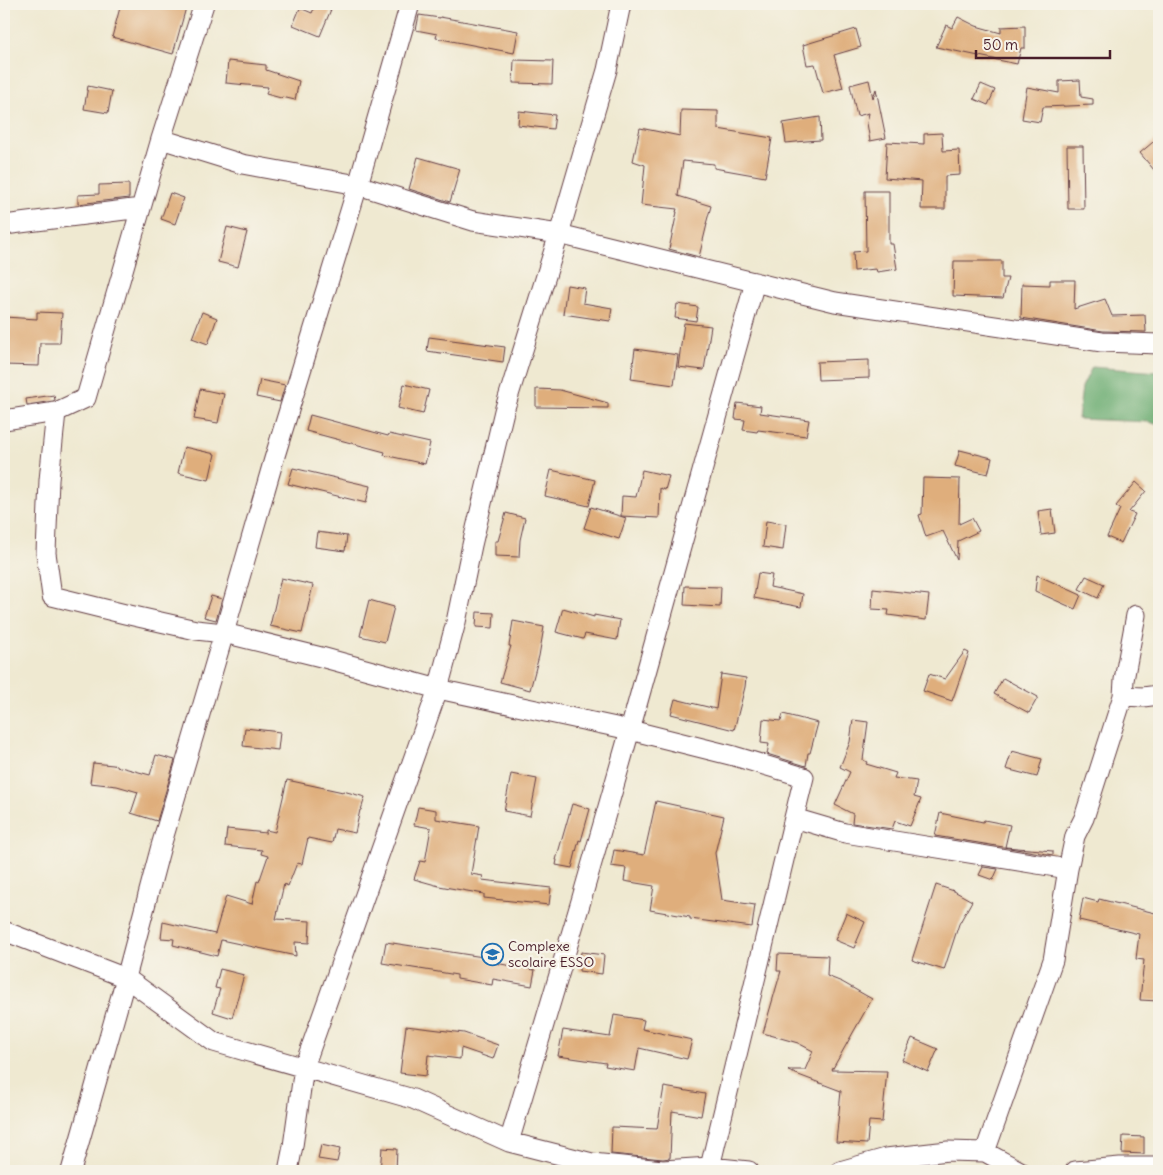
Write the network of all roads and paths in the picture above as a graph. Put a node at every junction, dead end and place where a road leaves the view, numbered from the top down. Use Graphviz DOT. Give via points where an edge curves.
graph roads {
  1 [pos="204,4"];
  2 [pos="410,4"];
  3 [pos="621,4"];
  4 [pos="161,139"];
  5 [pos="358,185"];
  6 [pos="141,208"];
  7 [pos="4,225"];
  8 [pos="559,234"];
  9 [pos="755,282"];
  10 [pos="1159,344"];
  11 [pos="56,412"];
  12 [pos="4,420"];
  13 [pos="1136,615"];
  14 [pos="224,633"];
  15 [pos="438,689"];
  16 [pos="1159,695"];
  17 [pos="1124,696"];
  18 [pos="630,730"];
  19 [pos="794,818"];
  20 [pos="1068,869"];
  21 [pos="4,930"];
  22 [pos="126,978"];
  23 [pos="304,1068"];
  24 [pos="509,1142"];
  25 [pos="985,1152"];
  26 [pos="710,1167"];
  27 [pos="1159,1167"];
  28 [pos="72,1171"];
  29 [pos="288,1171"];
  30 [pos="748,1171"];
  31 [pos="840,1171"];
  32 [pos="1020,1171"];
  33 [pos="1075,1171"];
  1 -- 4 [label="street"];
  2 -- 5 [label="street"];
  3 -- 8 [label="street" via="607,70"];
  4 -- 5 [label="street" via="242,164"];
  4 -- 6 [label="street"];
  5 -- 8 [label="street" via="473,221"];
  5 -- 14 [label="street"];
  6 -- 7 [label="street"];
  6 -- 11 [label="street" via="86,398"];
  8 -- 9 [label="street"];
  8 -- 15 [label="street" via="504,411"];
  9 -- 10 [label="street" via="875,308 1102,342"];
  9 -- 18 [label="street"];
  11 -- 12 [label="street"];
  11 -- 14 [label="street" via="46,553 52,596 196,630"];
  13 -- 17 [label="street"];
  14 -- 15 [label="street"];
  14 -- 22 [label="street"];
  15 -- 18 [label="street"];
  15 -- 23 [label="street"];
  16 -- 17 [label="street"];
  17 -- 20 [label="street" via="1084,818 1075,836"];
  18 -- 19 [label="street" via="804,777"];
  18 -- 24 [label="street"];
  19 -- 20 [label="street" via="845,833"];
  19 -- 26 [label="street"];
  20 -- 25 [label="street" via="1054,960"];
  21 -- 22 [label="street"];
  22 -- 23 [label="street" via="214,1042"];
  22 -- 28 [label="street"];
  23 -- 24 [label="street" via="413,1099"];
  23 -- 29 [label="street"];
  24 -- 26 [label="street" via="592,1163 663,1170"];
  25 -- 31 [label="street" via="948,1151 886,1158"];
  25 -- 32 [label="street"];
  26 -- 30 [label="street"];
  27 -- 33 [label="street"];
}
